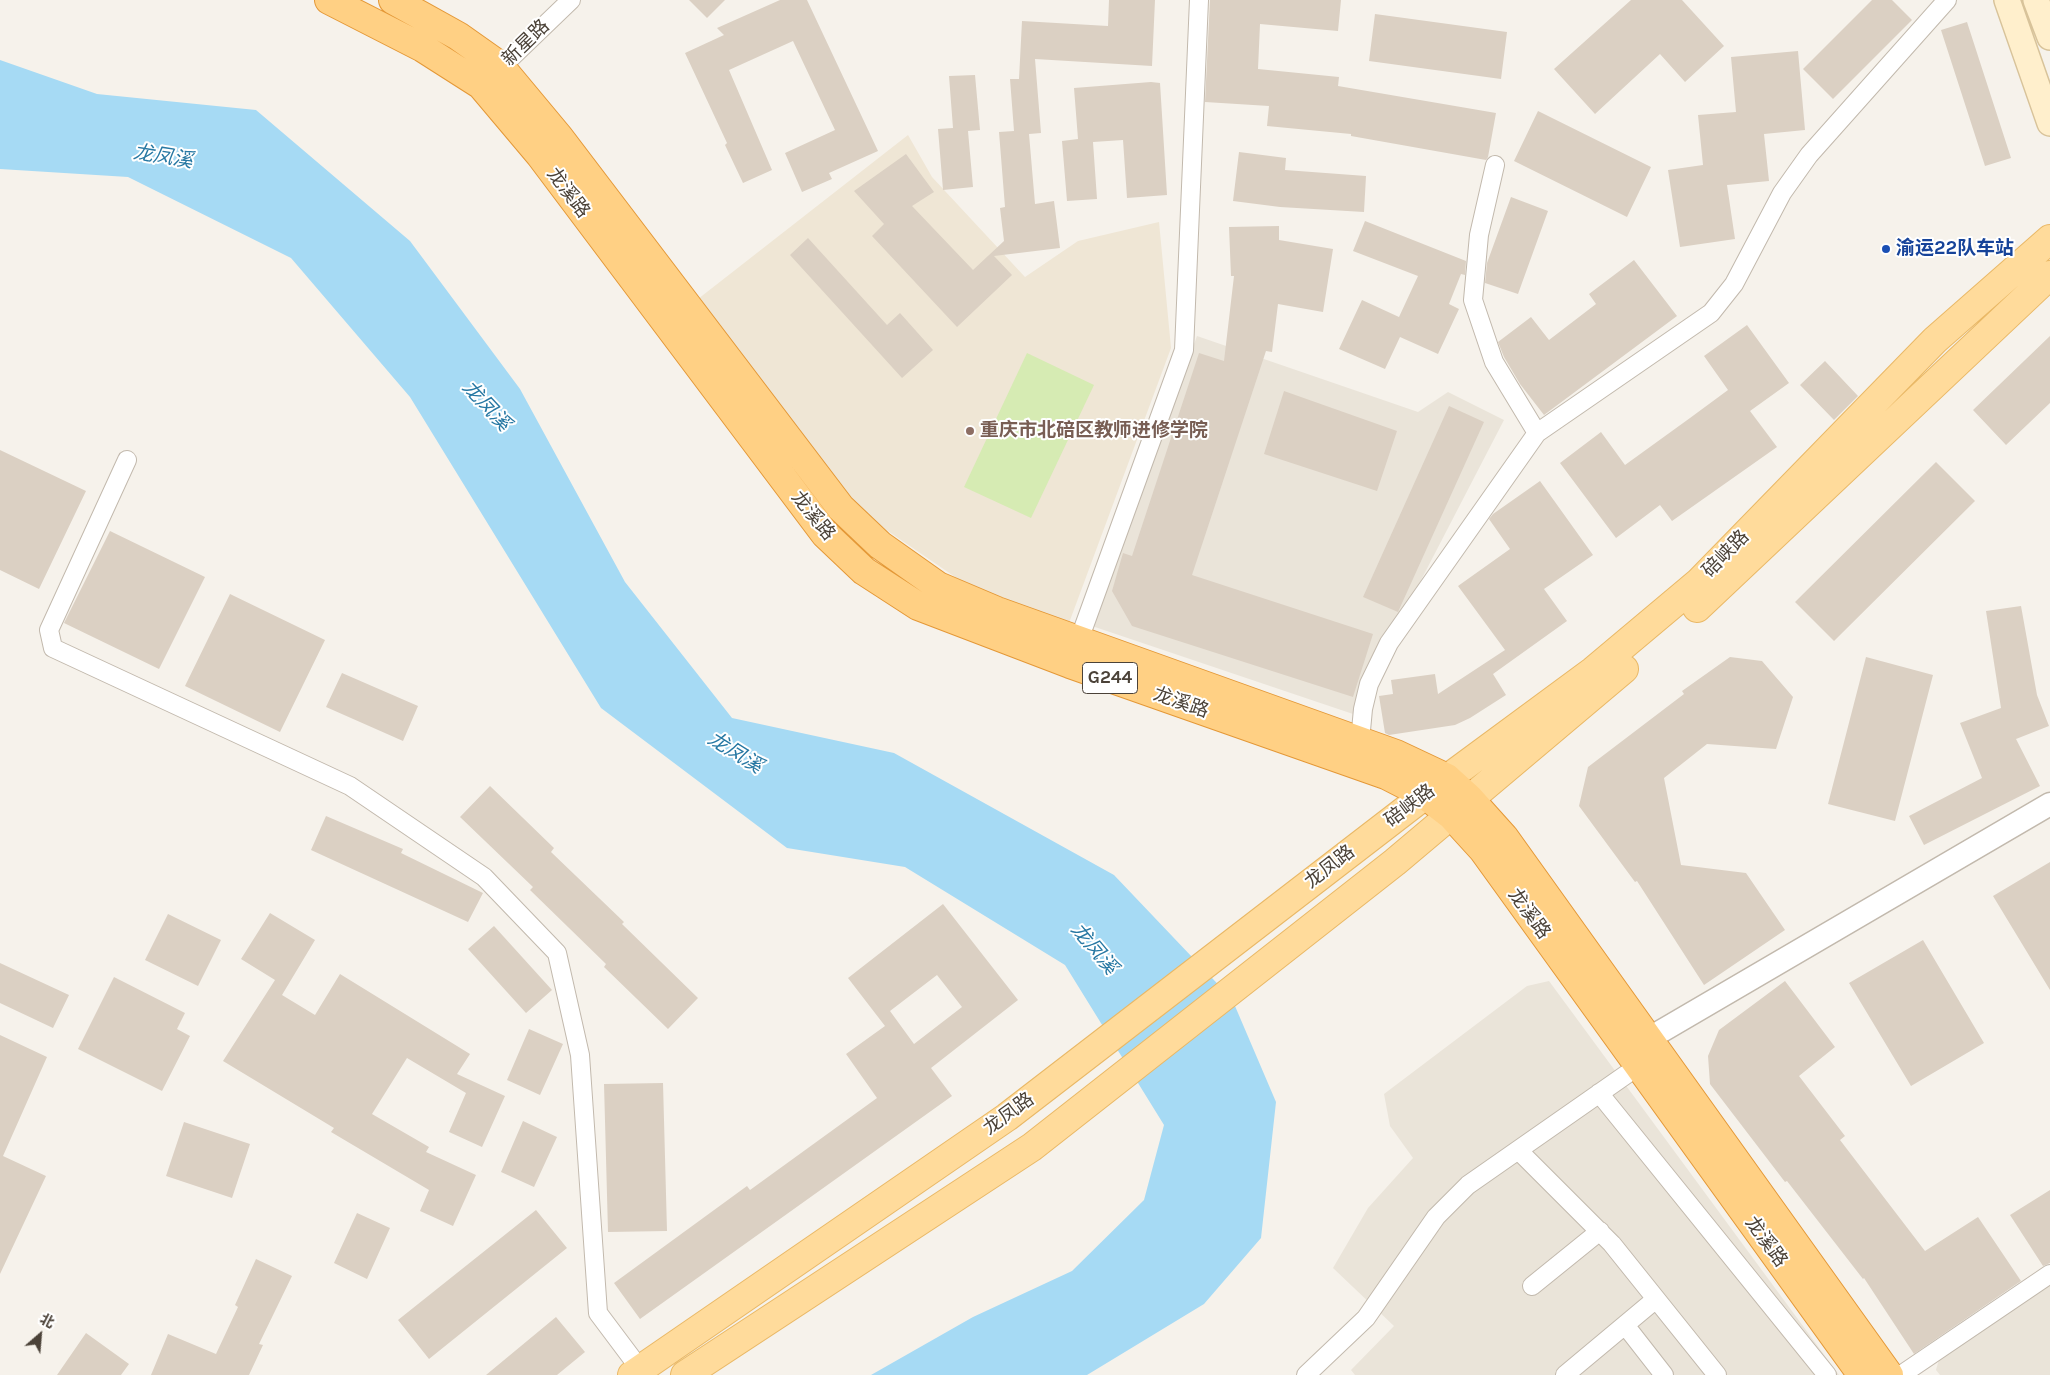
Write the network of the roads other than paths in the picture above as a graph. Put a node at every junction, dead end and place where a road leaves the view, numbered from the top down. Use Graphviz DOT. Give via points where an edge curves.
graph roads {
  1 [pos="328,0"];
  2 [pos="393,0"];
  3 [pos="571,0"];
  4 [pos="1199,0"];
  5 [pos="1947,0"];
  6 [pos="2007,0"];
  7 [pos="2036,0"];
  8 [pos="2050,37"];
  9 [pos="501,67"];
  10 [pos="481,85"];
  11 [pos="2050,123"];
  12 [pos="1495,165"];
  13 [pos="2050,240"];
  14 [pos="2050,275"];
  15 [pos="1537,433"];
  16 [pos="127,460"];
  17 [pos="1079,640"];
  18 [pos="1360,741"];
  19 [pos="1447,778"];
  20 [pos="1425,795"];
  21 [pos="2050,804"];
  22 [pos="1461,807"];
  23 [pos="1372,835"];
  24 [pos="1395,862"];
  25 [pos="1648,1052"];
  26 [pos="1599,1093"];
  27 [pos="1518,1150"];
  28 [pos="1600,1231"];
  29 [pos="2050,1274"];
  30 [pos="1532,1286"];
  31 [pos="1656,1299"];
  32 [pos="1625,1325"];
  33 [pos="636,1372"];
  34 [pos="685,1375"];
  35 [pos="1306,1375"];
  36 [pos="1565,1375"];
  37 [pos="1664,1375"];
  38 [pos="1717,1375"];
  39 [pos="1827,1375"];
  40 [pos="1862,1375"];
  41 [pos="1889,1375"];
  42 [pos="1901,1375"];
  1 -- 10 [label="highway, 龙溪路 / G244" via="423,48"];
  2 -- 9 [label="highway, 龙溪路 / G244" via="458,36"];
  3 -- 9 [label="street, 新星路"];
  4 -- 17 [label="street" via="1184,350"];
  5 -- 15 [label="street" via="1809,155 1782,193 1734,284 1711,313"];
  6 -- 11 [label="main road"];
  7 -- 8 [label="main road"];
  9 -- 10 [label="street, 新星路"];
  9 -- 17 [label="highway, 龙溪路 / G244" via="559,137 841,508 880,545 938,586"];
  10 -- 20 [label="highway, 龙溪路 / G244" via="540,155 826,534 864,571 918,606 1070,664 1386,775"];
  12 -- 15 [label="street" via="1479,234 1473,300 1494,362"];
  13 -- 19 [label="main road, 碚峡路" via="1935,340 1699,582 1593,671"];
  14 -- 22 [label="main road, 碚峡路" via="1711,596"];
  15 -- 18 [label="street" via="1389,643 1369,684"];
  16 -- 33 [label="street" via="49,630 54,648 350,786 484,877 557,954 580,1055 598,1313"];
  17 -- 18 [label="highway, 龙溪路 / G244"];
  18 -- 19 [label="highway, 龙溪路 / G244"];
  19 -- 20 [label="main road, 碚峡路"];
  19 -- 22 [label="highway, 龙溪路 / G244"];
  20 -- 22 [label="highway, 龙溪路 / G244"];
  20 -- 23 [label="main road, 碚峡路"];
  21 -- 25 [label="street"];
  22 -- 24 [label="main road, 碚峡路"];
  22 -- 25 [label="highway, 龙溪路 / G244" via="1504,837"];
  23 -- 33 [label="main road, 龙凤路" via="1007,1117"];
  24 -- 34 [label="main road, 龙凤路" via="1032,1147"];
  25 -- 26 [label="street"];
  25 -- 40 [label="highway, 龙溪路 / G244"];
  25 -- 41 [label="highway, 龙溪路 / G244"];
  26 -- 27 [label="street"];
  26 -- 39 [label="street"];
  27 -- 28 [label="street"];
  27 -- 35 [label="street" via="1468,1185 1436,1217 1366,1318"];
  28 -- 30 [label="street"];
  28 -- 31 [label="street"];
  29 -- 42 [label="street"];
  31 -- 32 [label="street"];
  31 -- 38 [label="street"];
  32 -- 36 [label="street"];
  32 -- 37 [label="street"];
}
